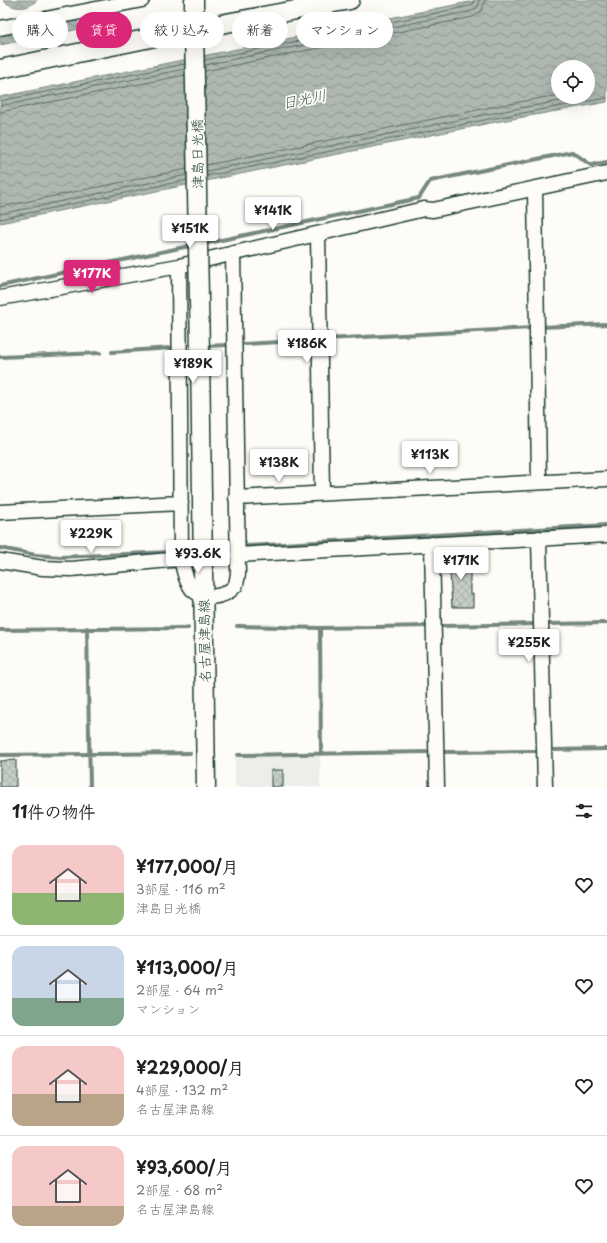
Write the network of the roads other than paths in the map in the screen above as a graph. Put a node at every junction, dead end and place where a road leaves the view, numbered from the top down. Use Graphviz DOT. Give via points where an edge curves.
graph roads {
  1 [pos="142,0"];
  2 [pos="194,0"];
  3 [pos="350,0"];
  4 [pos="125,1"];
  5 [pos="194,12"];
  6 [pos="224,23"];
  7 [pos="0,28"];
  8 [pos="140,40"];
  9 [pos="194,48"];
  10 [pos="0,69"];
  11 [pos="607,173"];
  12 [pos="535,188"];
  13 [pos="318,234"];
  14 [pos="233,253"];
  15 [pos="179,266"];
  16 [pos="0,298"];
  17 [pos="200,352"];
  18 [pos="607,479"];
  19 [pos="539,482"];
  20 [pos="322,493"];
  21 [pos="236,498"];
  22 [pos="181,503"];
  23 [pos="0,512"];
  24 [pos="607,535"];
  25 [pos="539,538"];
  26 [pos="432,544"];
  27 [pos="237,555"];
  28 [pos="181,559"];
  29 [pos="0,561"];
  30 [pos="204,597"];
  31 [pos="206,787"];
  32 [pos="437,787"];
  33 [pos="545,787"];
  1 -- 4 [label="street"];
  2 -- 5 [label="main road"];
  3 -- 6 [label="main road"];
  4 -- 7 [label="street"];
  8 -- 10 [label="main road"];
  9 -- 17 [label="main road, 津島日光橋, bridge"];
  11 -- 12 [label="street"];
  12 -- 13 [label="street"];
  12 -- 19 [label="street"];
  13 -- 14 [label="street"];
  13 -- 20 [label="street"];
  14 -- 15 [label="street"];
  14 -- 21 [label="street"];
  15 -- 16 [label="street"];
  15 -- 22 [label="street"];
  17 -- 30 [label="main road, 名古屋津島線"];
  18 -- 19 [label="street"];
  19 -- 20 [label="street"];
  20 -- 21 [label="street"];
  21 -- 27 [label="street"];
  22 -- 23 [label="street"];
  22 -- 28 [label="street"];
  24 -- 25 [label="street"];
  25 -- 26 [label="street"];
  25 -- 33 [label="street"];
  26 -- 27 [label="street"];
  26 -- 32 [label="street"];
  27 -- 30 [label="street" via="236,585 226,593"];
  28 -- 29 [label="street" via="71,569 43,568"];
  28 -- 30 [label="street" via="185,578 193,590"];
  30 -- 31 [label="main road, 名古屋津島線"];
}
